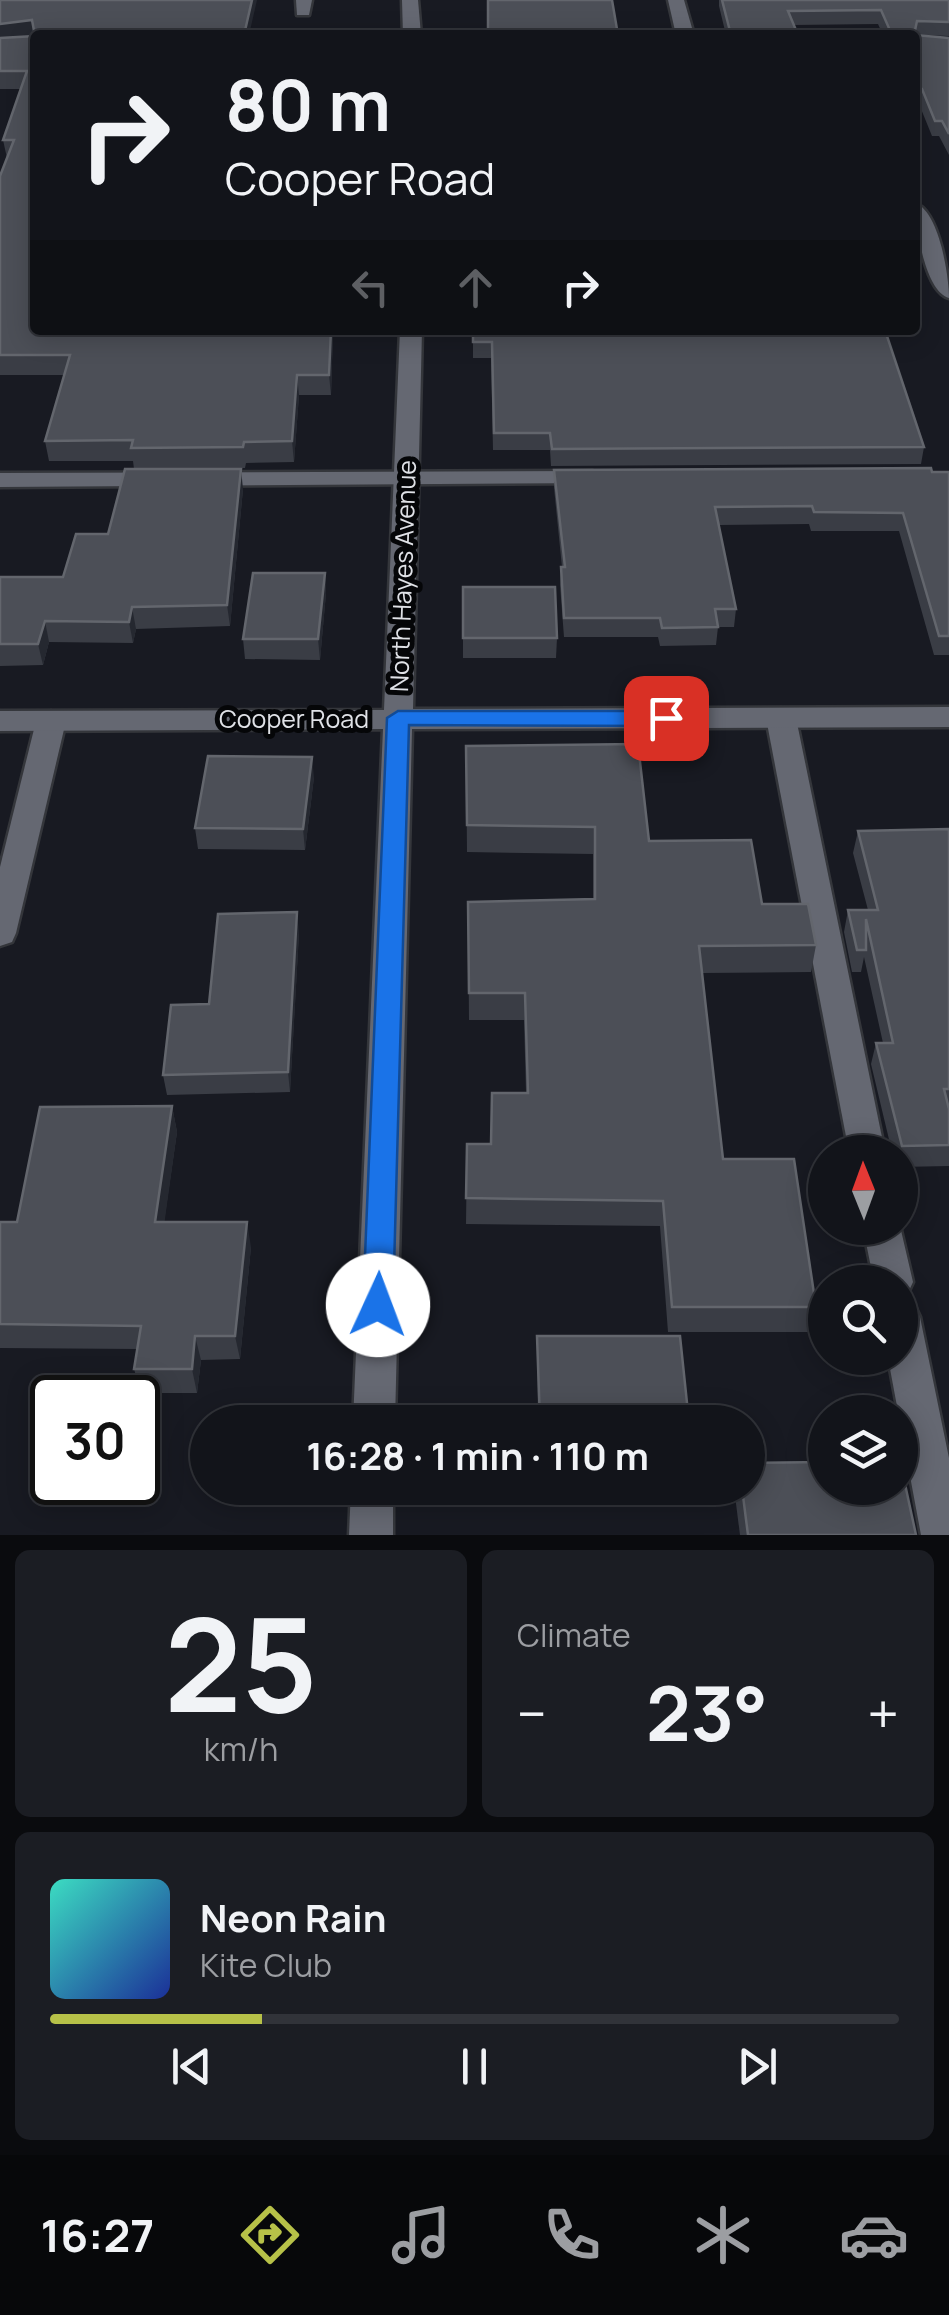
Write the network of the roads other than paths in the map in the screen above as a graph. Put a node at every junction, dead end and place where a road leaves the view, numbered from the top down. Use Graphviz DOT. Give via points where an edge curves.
graph roads {
  1 [pos="410,0"];
  2 [pos="676,0"];
  3 [pos="412,30"];
  4 [pos="683,30"];
  5 [pos="920,221"];
  6 [pos="949,292"];
  7 [pos="411,335"];
  8 [pos="620,477"];
  9 [pos="407,478"];
  10 [pos="0,480"];
  11 [pos="949,717"];
  12 [pos="398,718"];
  13 [pos="781,718"];
  14 [pos="51,721"];
  15 [pos="0,722"];
  16 [pos="0,933"];
  17 [pos="864,1135"];
  18 [pos="911,1375"];
  19 [pos="375,1405"];
  20 [pos="371,1505"];
  21 [pos="370,1535"];
  22 [pos="943,1535"];
  1 -- 3 [label="street"];
  2 -- 4 [label="street"];
  5 -- 6 [label="street"];
  7 -- 9 [label="street, North Hayes Avenue"];
  8 -- 9 [label="street"];
  9 -- 10 [label="street"];
  9 -- 12 [label="street, North Hayes Avenue"];
  11 -- 13 [label="street, Cooper Road"];
  12 -- 13 [label="street, Cooper Road"];
  12 -- 14 [label="street, Cooper Road"];
  12 -- 19 [label="street, North Hayes Avenue"];
  13 -- 17 [label="street"];
  14 -- 15 [label="street, Cooper Road"];
  14 -- 16 [label="street"];
  18 -- 22 [label="street"];
  20 -- 21 [label="street"];
}
